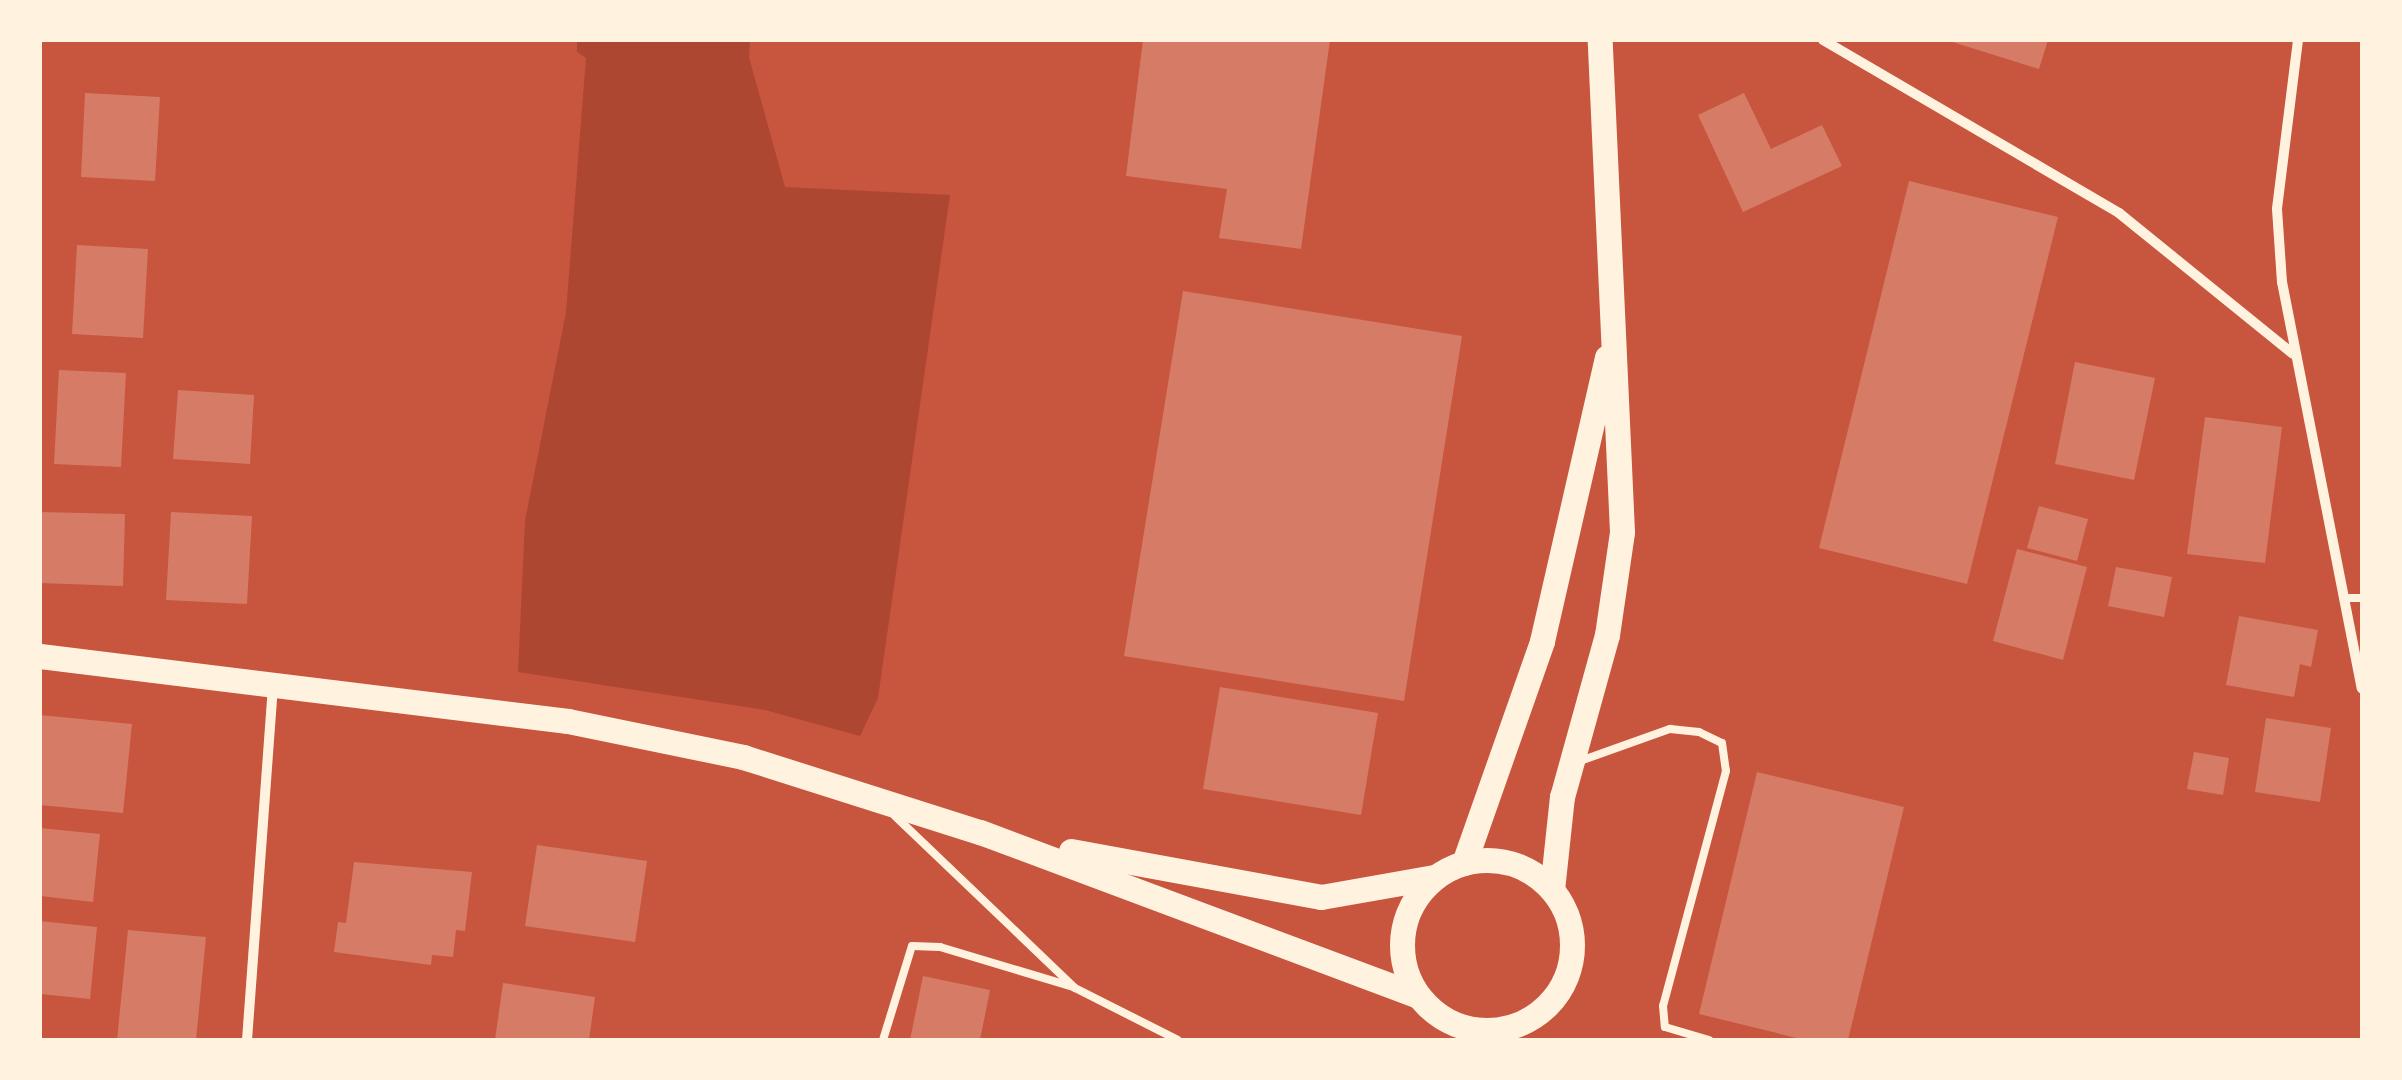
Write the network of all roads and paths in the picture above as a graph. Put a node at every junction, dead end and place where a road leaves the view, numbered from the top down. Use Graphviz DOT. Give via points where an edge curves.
graph roads {
  1 [pos="1600,40"];
  2 [pos="1822,40"];
  3 [pos="2298,40"];
  4 [pos="1610,342"];
  5 [pos="2294,354"];
  6 [pos="2346,598"];
  7 [pos="2362,598"];
  8 [pos="40,656"];
  9 [pos="273,683"];
  10 [pos="2362,688"];
  11 [pos="1571,764"];
  12 [pos="874,796"];
  13 [pos="980,832"];
  14 [pos="1464,863"];
  15 [pos="1435,878"];
  16 [pos="1552,890"];
  17 [pos="1074,988"];
  18 [pos="1417,995"];
  19 [pos="1449,1031"];
  20 [pos="1524,1031"];
  21 [pos="247,1040"];
  22 [pos="883,1040"];
  23 [pos="1178,1040"];
  24 [pos="1709,1040"];
  1 -- 4 [label="main road"];
  2 -- 5 [label="street" via="2119,213"];
  3 -- 5 [label="street" via="2278,209"];
  4 -- 11 [label="main road" via="1622,532 1607,635"];
  4 -- 14 [label="main road" via="1542,641"];
  5 -- 6 [label="street"];
  6 -- 7 [label="lane"];
  6 -- 10 [label="street"];
  8 -- 9 [label="main road"];
  9 -- 12 [label="main road" via="568,721 743,757"];
  9 -- 21 [label="street"];
  11 -- 16 [label="main road" via="1556,829"];
  11 -- 24 [label="lane" via="1670,730 1698,732 1722,744 1726,771 1663,1006 1665,1027"];
  12 -- 13 [label="main road"];
  12 -- 17 [label="lane"];
  13 -- 15 [label="main road" via="1321,897"];
  13 -- 18 [label="main road"];
  14 -- 15 [label="main road"];
  14 -- 16 [label="main road" via="1513,864"];
  15 -- 18 [label="main road" via="1417,896 1403,933 1406,972"];
  16 -- 20 [label="main road" via="1570,925 1570,964 1553,1000"];
  17 -- 22 [label="lane" via="940,947 912,946"];
  17 -- 23 [label="lane"];
  18 -- 19 [label="main road"];
  19 -- 20 [label="main road"];
}
